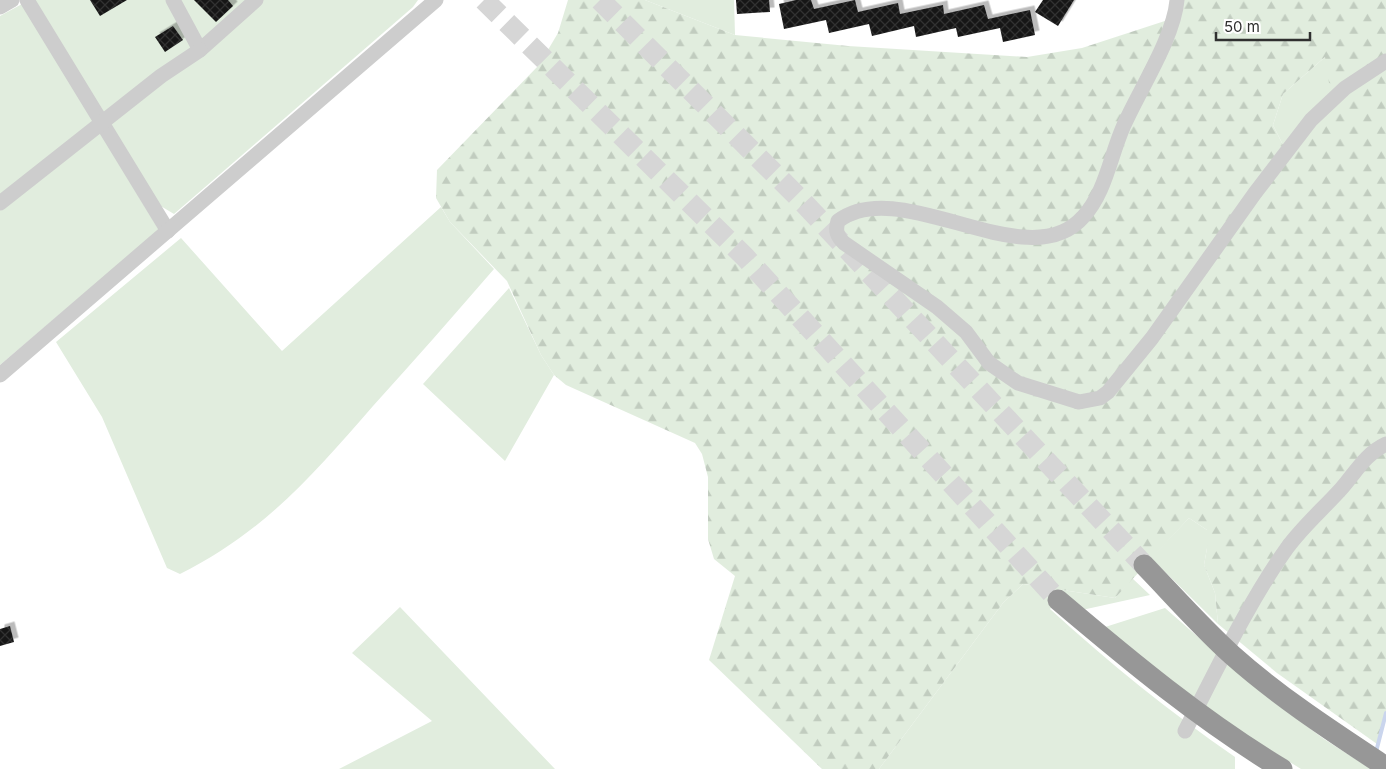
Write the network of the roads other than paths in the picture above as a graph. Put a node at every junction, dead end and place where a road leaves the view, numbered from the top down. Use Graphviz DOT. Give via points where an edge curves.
graph roads {
  1 [pos="12,0"];
  2 [pos="27,0"];
  3 [pos="173,0"];
  4 [pos="256,0"];
  5 [pos="1177,0"];
  6 [pos="434,1"];
  7 [pos="0,7"];
  8 [pos="200,50"];
  9 [pos="1386,61"];
  10 [pos="102,123"];
  11 [pos="0,204"];
  12 [pos="168,231"];
  13 [pos="0,375"];
  14 [pos="1386,444"];
  15 [pos="1144,565"];
  16 [pos="1058,600"];
  17 [pos="1185,731"];
  18 [pos="1386,767"];
  19 [pos="1282,769"];
  1 -- 7 [label="street"];
  2 -- 10 [label="street"];
  3 -- 8 [label="street"];
  4 -- 8 [label="street"];
  5 -- 9 [label="street" via="1168,35 1120,134 1101,191 1072,228 1062,234 1033,237 880,209 854,212 838,221 838,237 844,243 938,307 966,332 989,364 1018,383 1079,402 1100,398 1108,392 1152,338 1254,193 1311,120 1345,88"];
  6 -- 12 [label="street"];
  8 -- 10 [label="street"];
  10 -- 11 [label="street"];
  10 -- 12 [label="street"];
  12 -- 13 [label="street"];
  14 -- 17 [label="street" via="1362,461 1341,490 1288,546"];
  15 -- 18 [label="highway" via="1231,654 1300,709"];
  16 -- 19 [label="highway" via="1164,689 1214,726"];
}
